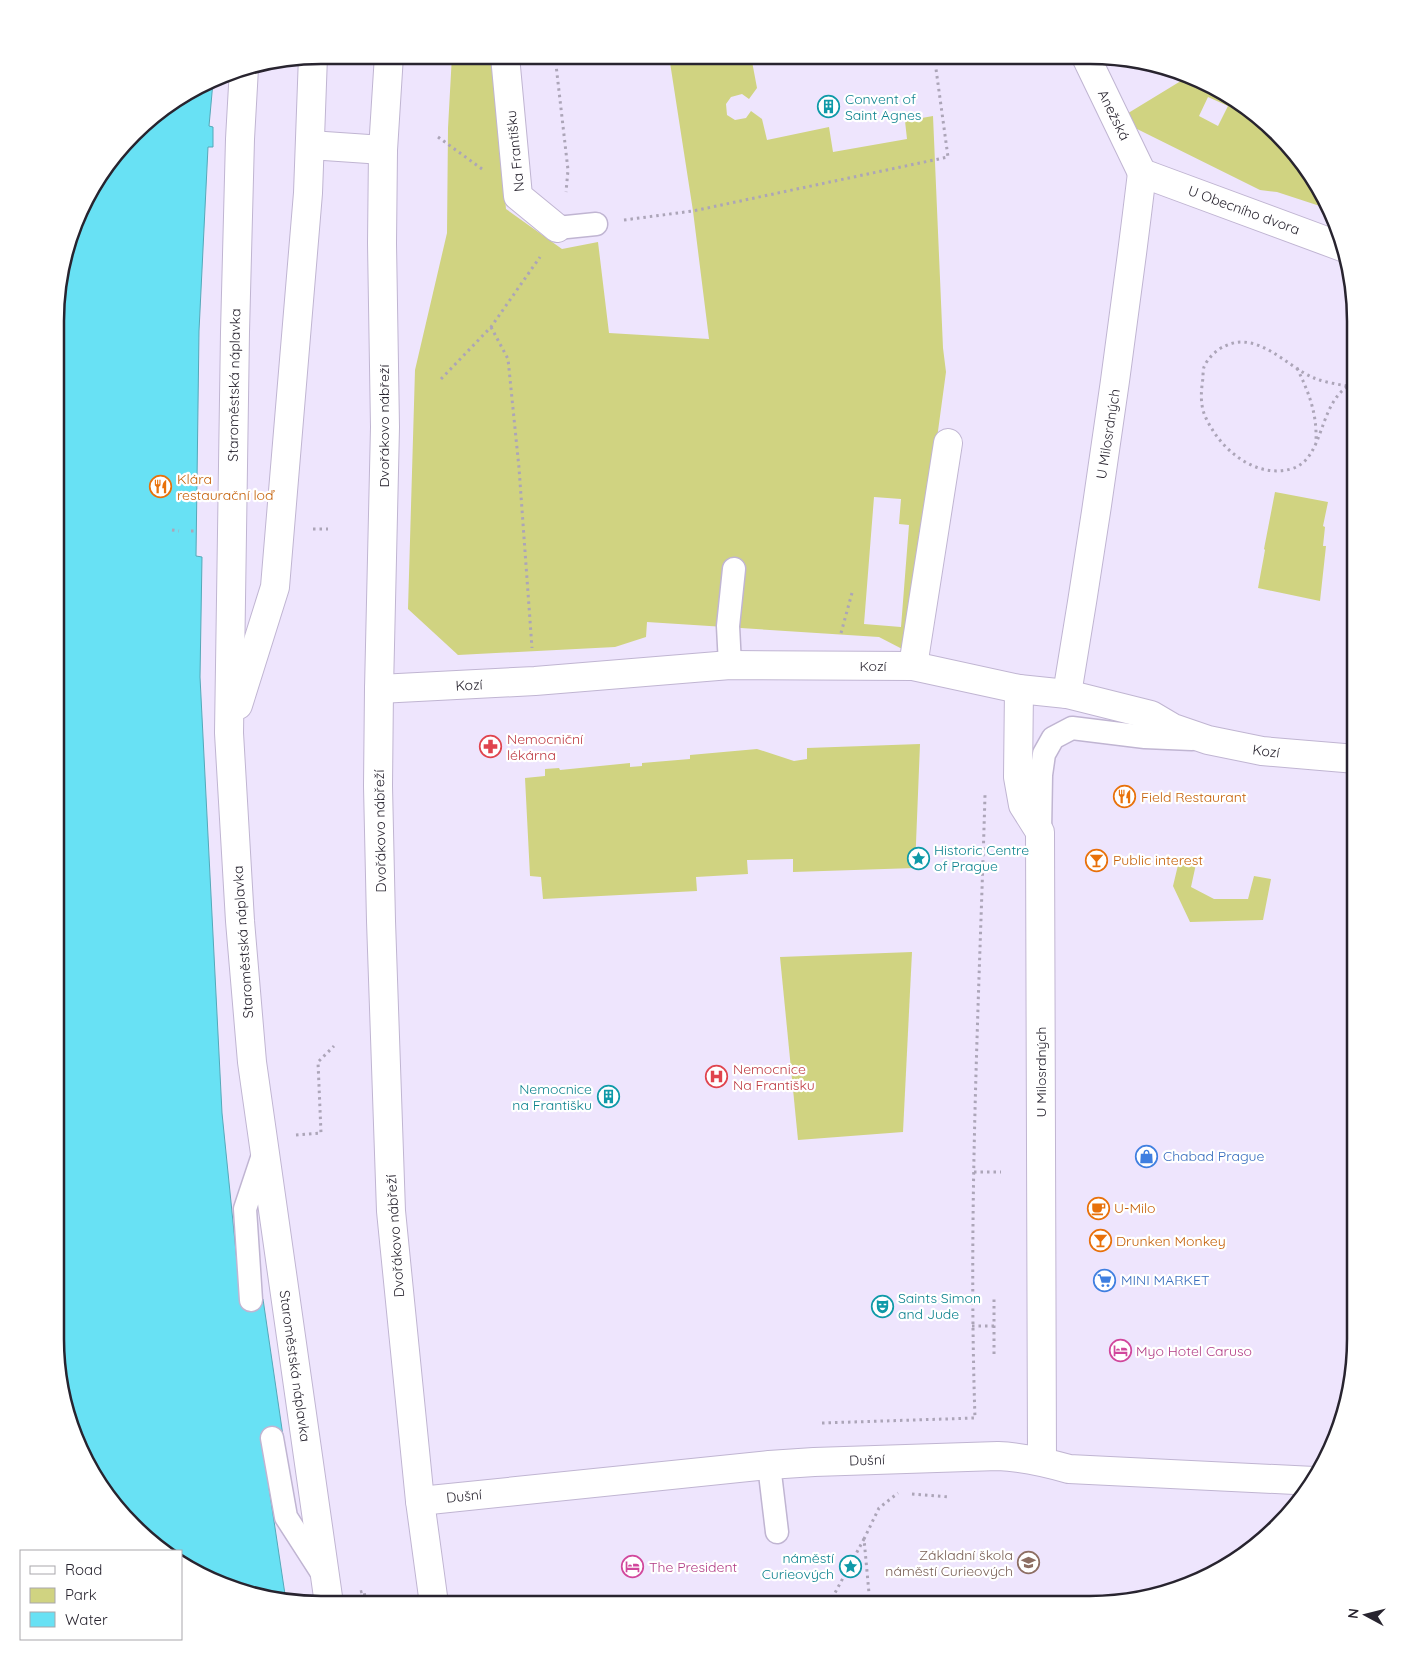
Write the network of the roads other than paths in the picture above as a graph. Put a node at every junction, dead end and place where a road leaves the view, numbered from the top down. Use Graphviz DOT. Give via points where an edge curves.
graph roads {
  1 [pos="313,64"];
  2 [pos="389,64"];
  3 [pos="506,64"];
  4 [pos="1089,64"];
  5 [pos="244,75"];
  6 [pos="310,145"];
  7 [pos="384,150"];
  8 [pos="1142,172"];
  9 [pos="596,224"];
  10 [pos="557,228"];
  11 [pos="1336,245"];
  12 [pos="948,443"];
  13 [pos="734,569"];
  14 [pos="730,665"];
  15 [pos="913,666"];
  16 [pos="379,689"];
  17 [pos="1019,689"];
  18 [pos="1066,694"];
  19 [pos="229,733"];
  20 [pos="1208,740"];
  21 [pos="1347,758"];
  22 [pos="1040,832"];
  23 [pos="264,1152"];
  24 [pos="251,1300"];
  25 [pos="272,1438"];
  26 [pos="1042,1461"];
  27 [pos="769,1465"];
  28 [pos="1305,1481"];
  29 [pos="420,1501"];
  30 [pos="777,1532"];
  31 [pos="327,1592"];
  32 [pos="433,1596"];
  1 -- 6 [label="street, Staroměstská náplavka"];
  2 -- 7 [label="street, Dvořákovo nábřeží"];
  3 -- 10 [label="street, Na Františku" via="518,196"];
  4 -- 8 [label="street, Anežská"];
  5 -- 19 [label="street, Staroměstská náplavka" via="235,332"];
  6 -- 7 [label="street"];
  6 -- 19 [label="street, Staroměstská náplavka" via="274,588"];
  7 -- 16 [label="street, Dvořákovo nábřeží" via="385,427"];
  8 -- 11 [label="street, U Obecního dvora"];
  8 -- 18 [label="street, U Milosrdných" via="1127,305"];
  9 -- 10 [label="lane"];
  12 -- 15 [label="street"];
  13 -- 14 [label="lane" via="728,626"];
  14 -- 15 [label="street, Kozí"];
  14 -- 16 [label="street, Kozí" via="534,681"];
  15 -- 17 [label="street, Kozí"];
  16 -- 29 [label="street, Dvořákovo nábřeží" via="381,921 391,1211"];
  17 -- 18 [label="street, Kozí"];
  17 -- 22 [label="street" via="1018,777 1023,805"];
  18 -- 20 [label="street, Kozí" via="1152,715 1173,728"];
  19 -- 23 [label="street, Staroměstská náplavka" via="251,1053"];
  20 -- 21 [label="street, Kozí" via="1262,751"];
  20 -- 22 [label="lane" via="1145,737 1072,728 1053,738 1044,754 1040,775"];
  22 -- 26 [label="street, U Milosrdných"];
  23 -- 24 [label="lane, Staroměstská náplavka" via="245,1209"];
  23 -- 31 [label="street, Staroměstská náplavka"];
  25 -- 31 [label="lane, Staroměstská náplavka" via="286,1517"];
  26 -- 27 [label="street, Dušní" via="995,1456"];
  26 -- 28 [label="street, Dušní" via="1077,1470"];
  27 -- 29 [label="street, Dušní"];
  27 -- 30 [label="lane"];
  29 -- 32 [label="street, Dvořákovo nábřeží"];
}
